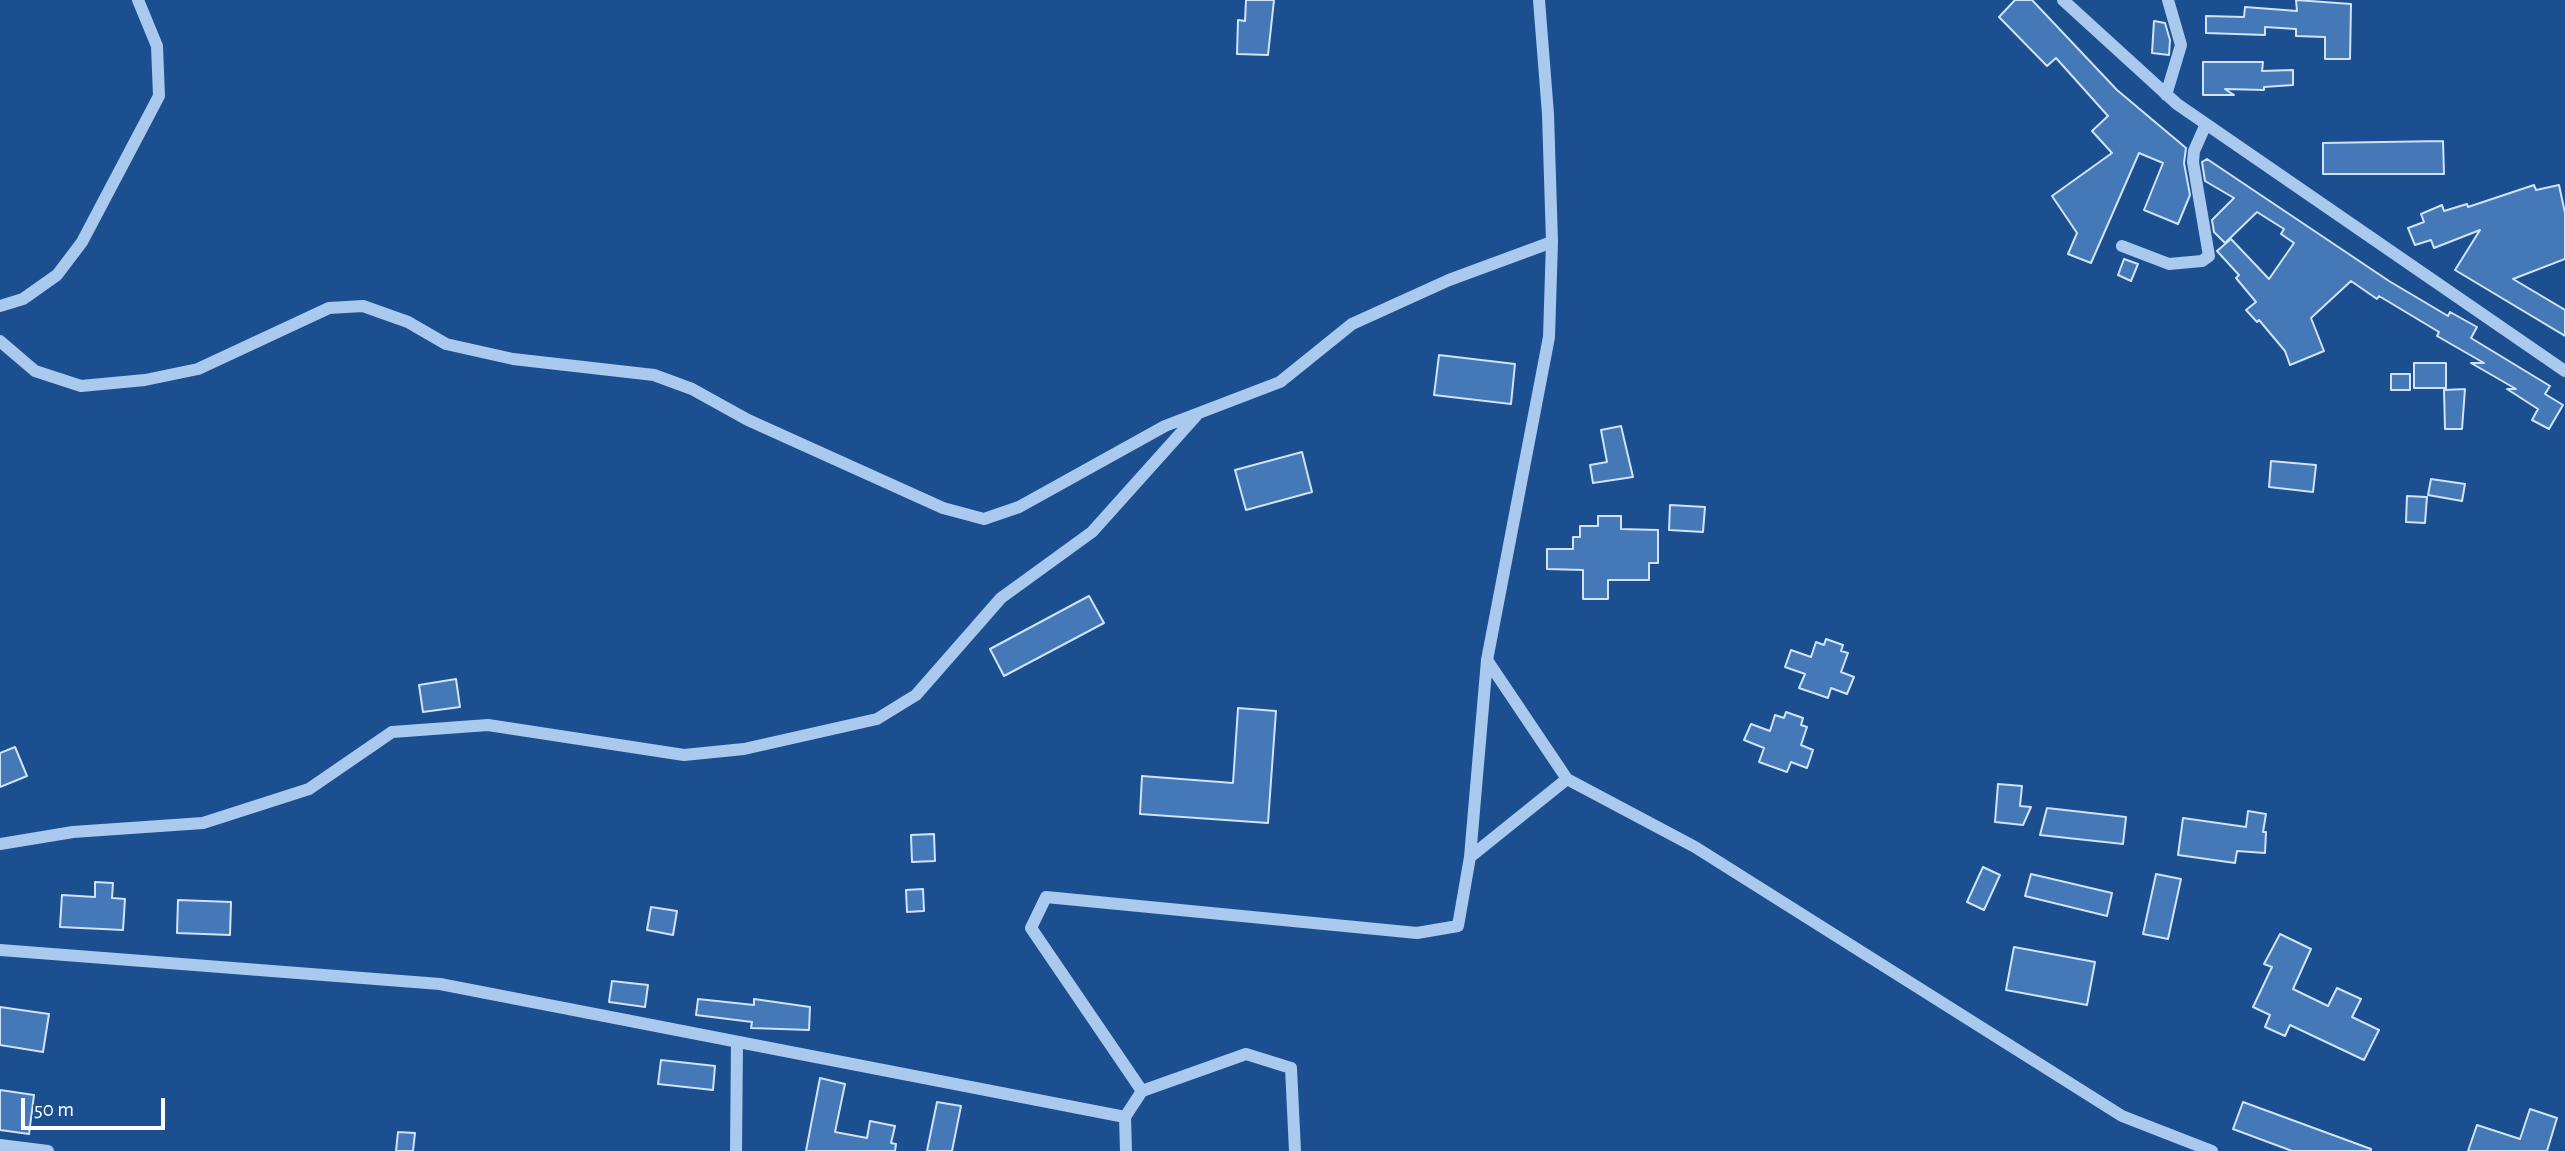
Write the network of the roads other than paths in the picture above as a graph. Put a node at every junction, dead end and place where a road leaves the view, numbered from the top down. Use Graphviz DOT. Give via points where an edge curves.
graph roads {
  1 [pos="138,0"];
  2 [pos="1539,0"];
  3 [pos="2063,0"];
  4 [pos="2168,0"];
  5 [pos="2166,95"];
  6 [pos="2206,124"];
  7 [pos="1552,242"];
  8 [pos="2122,246"];
  9 [pos="0,306"];
  10 [pos="0,341"];
  11 [pos="2565,372"];
  12 [pos="1199,413"];
  13 [pos="1487,660"];
  14 [pos="1567,779"];
  15 [pos="0,844"];
  16 [pos="1471,857"];
  17 [pos="0,950"];
  18 [pos="737,1042"];
  19 [pos="1142,1091"];
  20 [pos="1125,1117"];
  21 [pos="0,1144"];
  22 [pos="48,1151"];
  23 [pos="736,1151"];
  24 [pos="1126,1151"];
  25 [pos="1295,1151"];
  26 [pos="2212,1151"];
  1 -- 9 [label="street" via="158,47 159,96 82,242 57,275 23,299"];
  2 -- 7 [label="street"];
  3 -- 5 [label="street"];
  4 -- 5 [label="street" via="2181,45"];
  5 -- 6 [label="street"];
  6 -- 8 [label="street" via="2193,162 2209,256 2169,264"];
  6 -- 11 [label="street"];
  7 -- 12 [label="street" via="1449,280 1352,324 1280,382"];
  7 -- 13 [label="street" via="1549,337"];
  10 -- 12 [label="street" via="35,371 81,386 145,380 198,369 329,308 363,306 408,322 446,344 513,359 654,375 943,509 984,519 1019,507 1165,426"];
  12 -- 15 [label="street" via="1092,532 1001,598 916,695 877,719 744,749 684,755 488,725 392,732 309,789 203,823 73,832"];
  13 -- 14 [label="street"];
  13 -- 16 [label="street"];
  14 -- 16 [label="street"];
  14 -- 26 [label="street" via="1695,847 2122,1116"];
  16 -- 19 [label="street" via="1458,926 1417,933 1046,897 1031,928"];
  17 -- 18 [label="street" via="440,984"];
  18 -- 20 [label="street"];
  18 -- 23 [label="street"];
  19 -- 20 [label="street"];
  19 -- 25 [label="street" via="1246,1054 1291,1068"];
  20 -- 24 [label="street"];
  21 -- 22 [label="street"];
}
